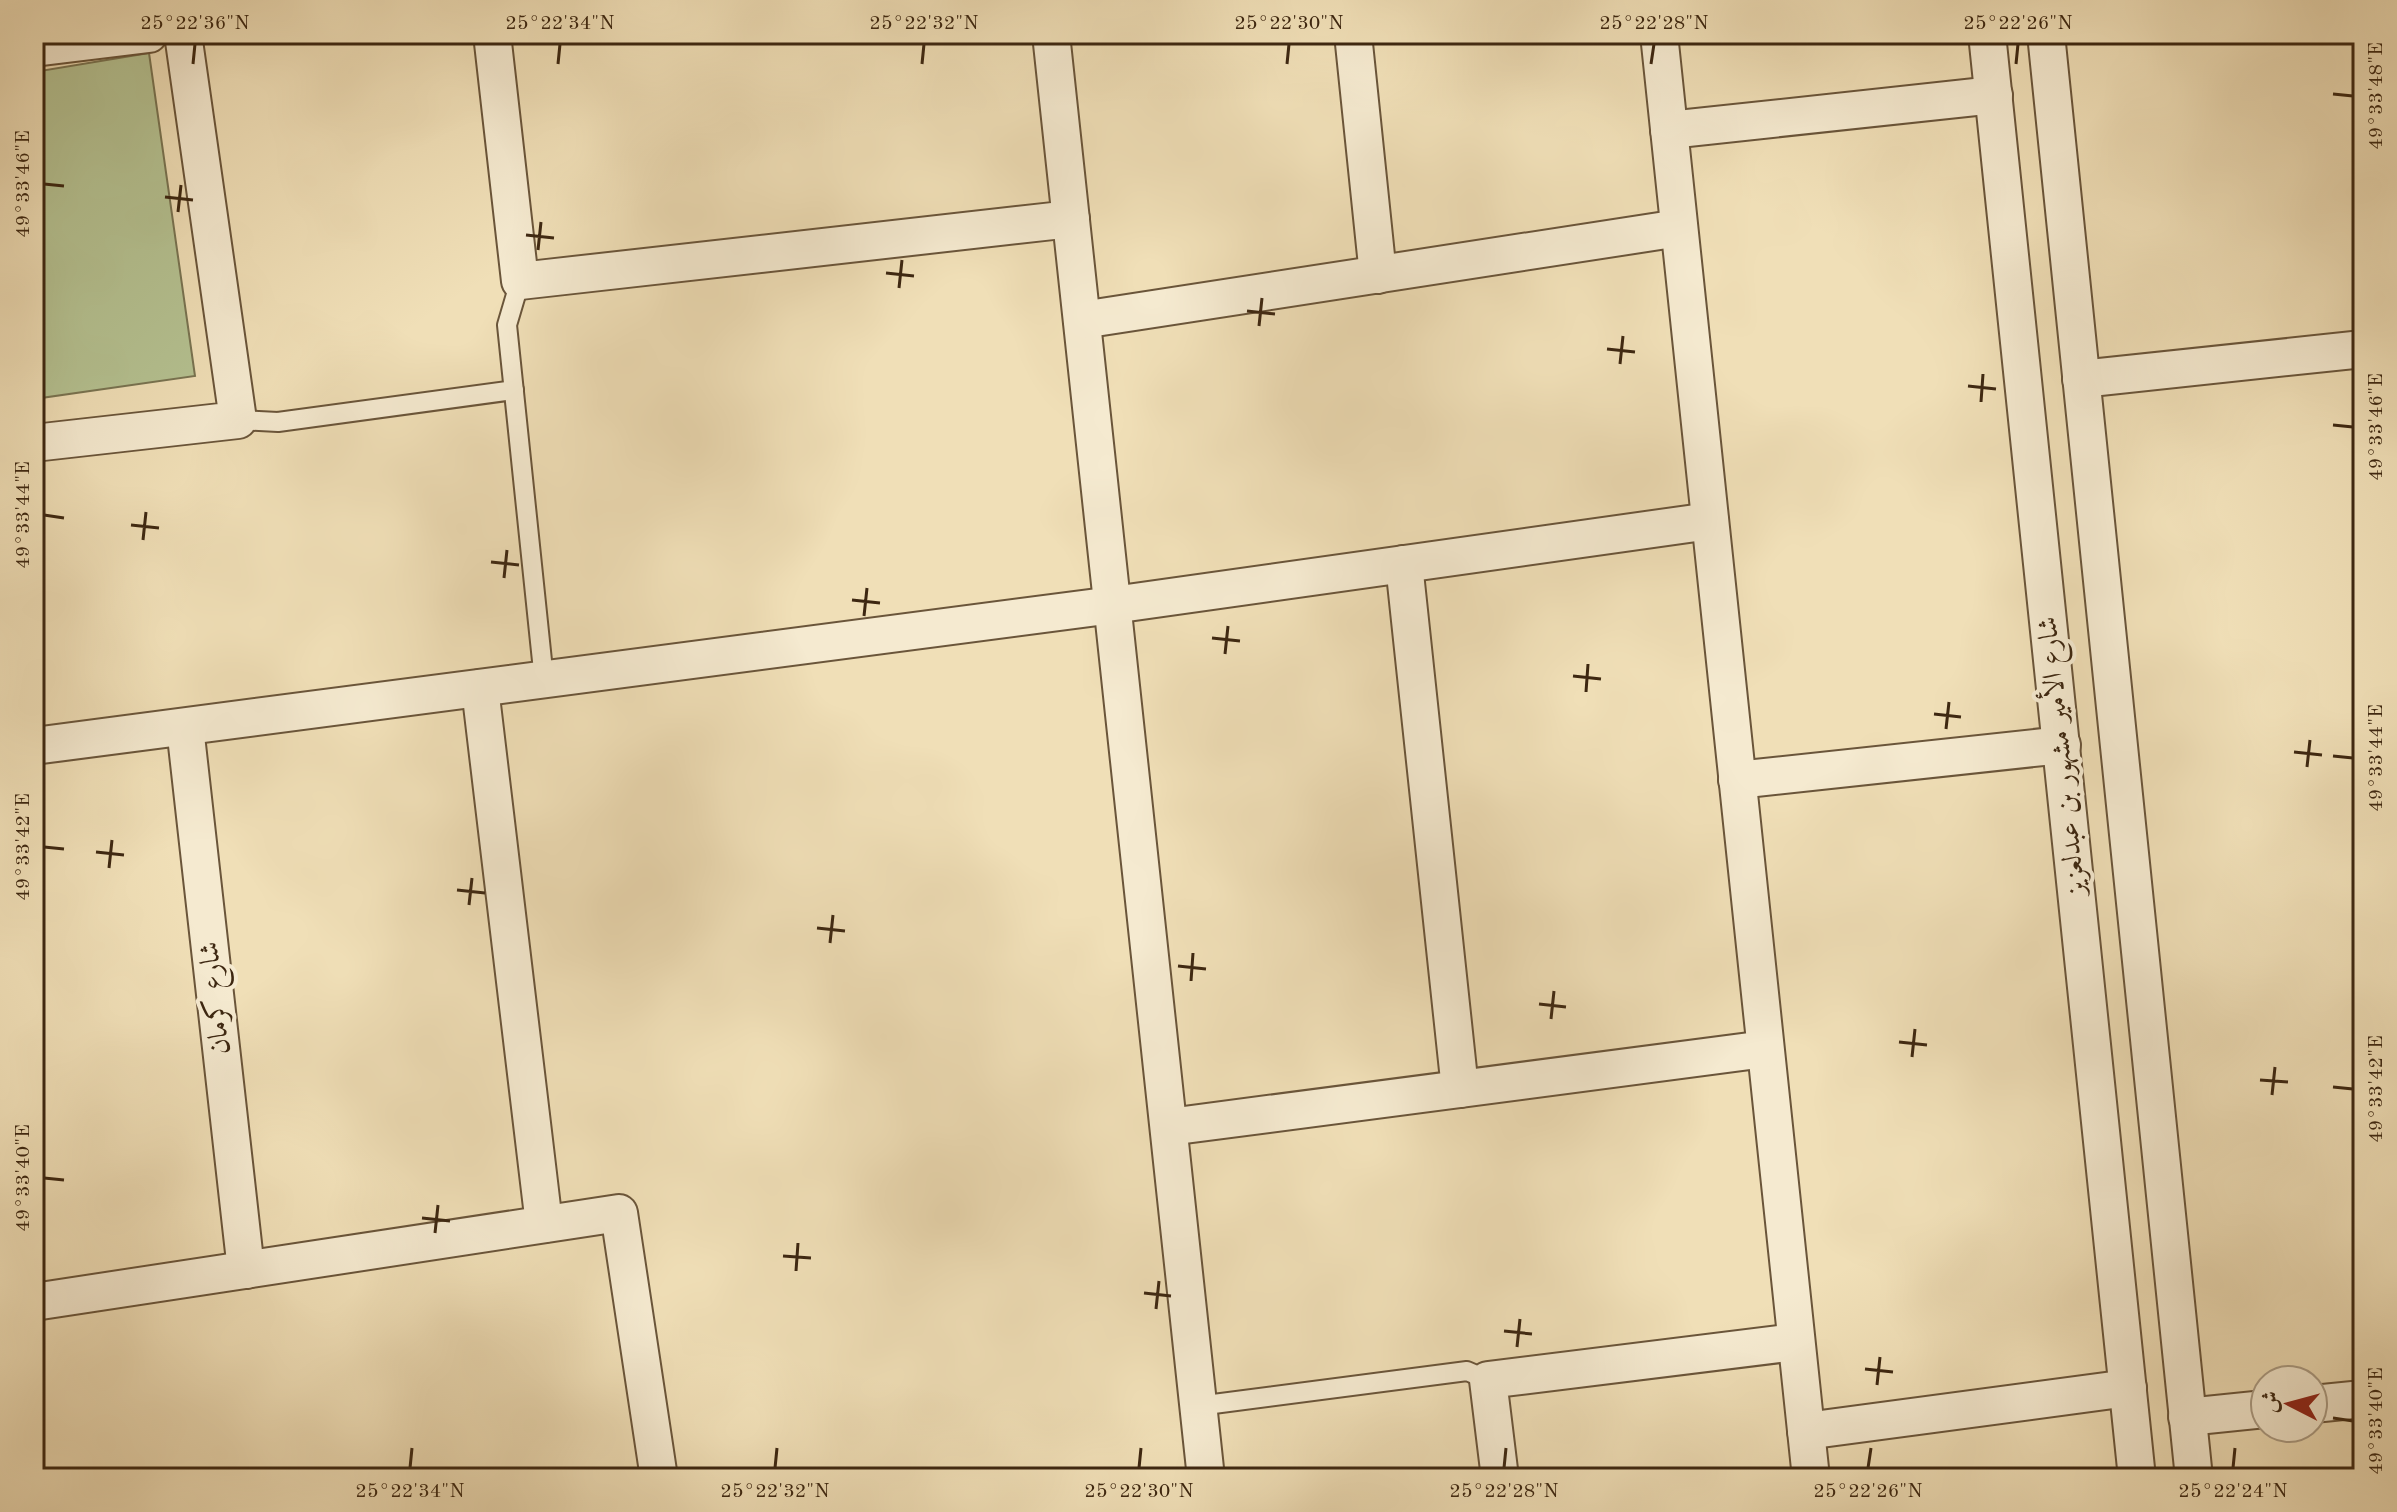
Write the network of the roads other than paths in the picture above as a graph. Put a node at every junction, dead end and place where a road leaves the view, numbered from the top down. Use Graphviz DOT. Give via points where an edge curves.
graph roads {
  1 [pos="149,34"];
  2 [pos="183,34"];
  3 [pos="492,34"];
  4 [pos="1051,34"];
  5 [pos="1353,34"];
  6 [pos="1659,34"];
  7 [pos="1987,34"];
  8 [pos="2046,34"];
  9 [pos="34,48"];
  10 [pos="1994,95"];
  11 [pos="1669,130"];
  12 [pos="1071,219"];
  13 [pos="1679,228"];
  14 [pos="1378,275"];
  15 [pos="520,281"];
  16 [pos="1082,320"];
  17 [pos="2363,349"];
  18 [pos="2081,379"];
  19 [pos="514,390"];
  20 [pos="238,420"];
  21 [pos="34,443"];
  22 [pos="1710,521"];
  23 [pos="1404,564"];
  24 [pos="1113,605"];
  25 [pos="544,680"];
  26 [pos="480,688"];
  27 [pos="185,727"];
  28 [pos="2062,745"];
  29 [pos="34,746"];
  30 [pos="1737,780"];
  31 [pos="1765,1049"];
  32 [pos="1460,1089"];
  33 [pos="1169,1127"];
  34 [pos="544,1224"];
  35 [pos="246,1270"];
  36 [pos="34,1302"];
  37 [pos="1796,1342"];
  38 [pos="1488,1380"];
  39 [pos="2128,1388"];
  40 [pos="2363,1399"];
  41 [pos="2329,1402"];
  42 [pos="1198,1406"];
  43 [pos="2249,1411"];
  44 [pos="2187,1417"];
  45 [pos="1806,1431"];
  46 [pos="659,1478"];
  47 [pos="1206,1478"];
  48 [pos="1500,1478"];
  49 [pos="1811,1478"];
  50 [pos="2137,1478"];
  51 [pos="2194,1478"];
  1 -- 9 [label="street"];
  2 -- 20 [label="street"];
  3 -- 15 [label="street"];
  4 -- 12 [label="street"];
  5 -- 14 [label="street"];
  6 -- 11 [label="street"];
  7 -- 10 [label="street, شارع الأمير مشهور بن عبدلعزيز"];
  8 -- 18 [label="street, شارع الأمير مشهور بن عبدلعزيز"];
  10 -- 11 [label="street"];
  10 -- 28 [label="street, شارع الأمير مشهور بن عبدلعزيز"];
  11 -- 13 [label="street"];
  12 -- 15 [label="street"];
  12 -- 16 [label="street"];
  13 -- 14 [label="street"];
  13 -- 22 [label="street"];
  14 -- 16 [label="street"];
  15 -- 19 [label="lane" via="507,325"];
  16 -- 24 [label="street"];
  17 -- 18 [label="street"];
  18 -- 44 [label="street, شارع الأمير مشهور بن عبدلعزيز"];
  19 -- 20 [label="lane" via="278,422"];
  19 -- 25 [label="lane"];
  20 -- 21 [label="street"];
  22 -- 23 [label="street"];
  22 -- 30 [label="street"];
  23 -- 24 [label="street"];
  23 -- 32 [label="street"];
  24 -- 25 [label="street"];
  24 -- 33 [label="street"];
  25 -- 26 [label="street"];
  26 -- 27 [label="street"];
  26 -- 34 [label="street"];
  27 -- 29 [label="street"];
  27 -- 35 [label="street, شارع كرمان"];
  28 -- 30 [label="street"];
  28 -- 39 [label="street, شارع الأمير مشهور بن عبدلعزيز"];
  30 -- 31 [label="street"];
  31 -- 32 [label="street"];
  31 -- 37 [label="street"];
  32 -- 33 [label="street"];
  33 -- 42 [label="street"];
  34 -- 35 [label="street"];
  34 -- 46 [label="street" via="619,1213"];
  35 -- 36 [label="street"];
  37 -- 38 [label="street"];
  37 -- 45 [label="street"];
  38 -- 42 [label="lane" via="1467,1371"];
  38 -- 48 [label="street"];
  39 -- 45 [label="street"];
  39 -- 50 [label="street, شارع الأمير مشهور بن عبدلعزيز"];
  40 -- 41 [label="street"];
  42 -- 47 [label="street"];
  43 -- 44 [label="street"];
  44 -- 51 [label="street, شارع الأمير مشهور بن عبدلعزيز"];
  45 -- 49 [label="street"];
}
